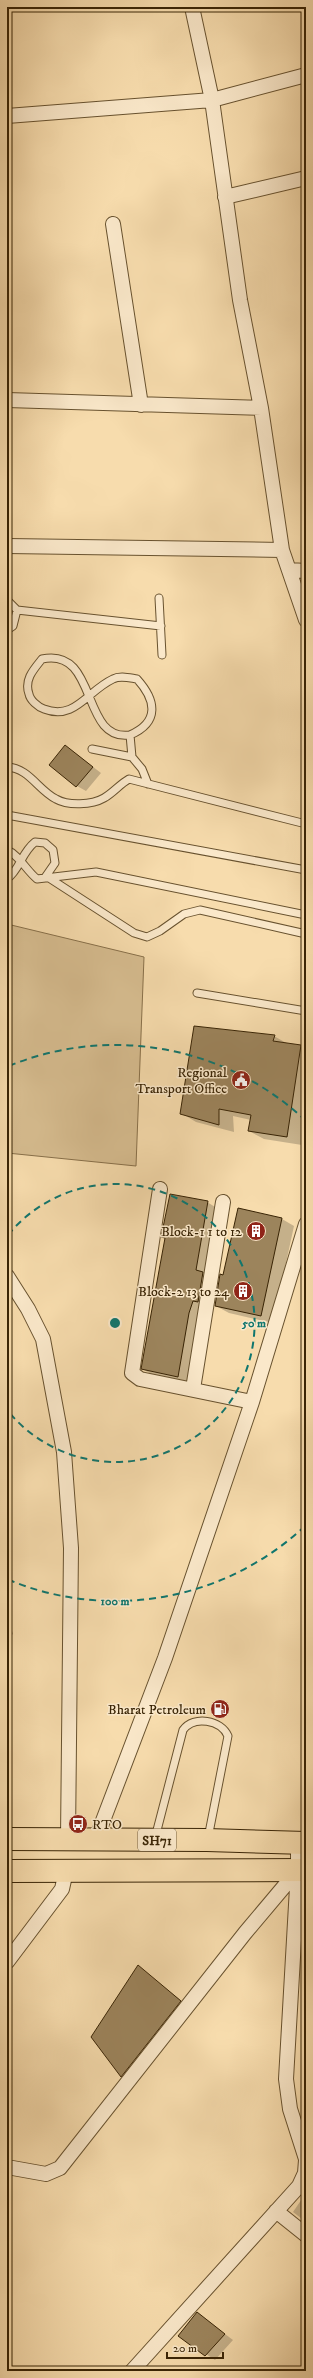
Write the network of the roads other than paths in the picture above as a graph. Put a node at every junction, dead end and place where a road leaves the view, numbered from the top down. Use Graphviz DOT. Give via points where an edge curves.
graph roads {
  1 [pos="192,7"];
  2 [pos="306,75"];
  3 [pos="212,100"];
  4 [pos="7,116"];
  5 [pos="306,178"];
  6 [pos="225,197"];
  7 [pos="113,224"];
  8 [pos="7,400"];
  9 [pos="141,405"];
  10 [pos="261,408"];
  11 [pos="7,546"];
  12 [pos="282,550"];
  13 [pos="289,570"];
  14 [pos="306,571"];
  15 [pos="159,598"];
  16 [pos="7,600"];
  17 [pos="17,610"];
  18 [pos="306,620"];
  19 [pos="161,626"];
  20 [pos="7,630"];
  21 [pos="162,655"];
  22 [pos="89,696"];
  23 [pos="130,735"];
  24 [pos="92,749"];
  25 [pos="132,757"];
  26 [pos="7,767"];
  27 [pos="148,784"];
  28 [pos="7,815"];
  29 [pos="306,824"];
  30 [pos="7,850"];
  31 [pos="19,862"];
  32 [pos="306,870"];
  33 [pos="46,876"];
  34 [pos="7,879"];
  35 [pos="306,915"];
  36 [pos="306,934"];
  37 [pos="197,992"];
  38 [pos="306,1011"];
  39 [pos="160,1189"];
  40 [pos="223,1202"];
  41 [pos="306,1224"];
  42 [pos="7,1276"];
  43 [pos="193,1389"];
  44 [pos="252,1402"];
  45 [pos="68,1838"];
  46 [pos="7,1839"];
  47 [pos="96,1839"];
  48 [pos="154,1840"];
  49 [pos="207,1840"];
  50 [pos="302,1841"];
  51 [pos="302,1870"];
  52 [pos="7,1871"];
  53 [pos="66,1871"];
  54 [pos="7,1962"];
  55 [pos="306,2159"];
  56 [pos="7,2167"];
  57 [pos="276,2211"];
  58 [pos="306,2234"];
  59 [pos="132,2371"];
  1 -- 3 [label="street"];
  2 -- 3 [label="street"];
  3 -- 4 [label="street"];
  3 -- 6 [label="street"];
  5 -- 6 [label="street"];
  6 -- 10 [label="street" via="240,300"];
  7 -- 9 [label="street"];
  8 -- 9 [label="street"];
  9 -- 10 [label="street"];
  10 -- 12 [label="street"];
  11 -- 12 [label="street"];
  12 -- 13 [label="street"];
  13 -- 14 [label="street"];
  13 -- 18 [label="street"];
  15 -- 19 [label="lane"];
  16 -- 17 [label="lane"];
  17 -- 19 [label="lane"];
  17 -- 20 [label="lane" via="13,626"];
  19 -- 21 [label="lane"];
  22 -- 22 [label="lane" via="68,712 54,713 39,707 29,696 26,683 42,659 55,656 76,669"];
  22 -- 23 [label="lane" via="101,721 111,732 123,736"];
  22 -- 23 [label="lane" via="114,678 137,679 148,692 152,702 152,714 147,724"];
  23 -- 25 [label="lane"];
  24 -- 25 [label="lane"];
  25 -- 27 [label="lane" via="142,769"];
  26 -- 27 [label="lane" via="13,767 34,779 56,799 79,804 104,798 129,779"];
  27 -- 29 [label="lane"];
  28 -- 32 [label="lane"];
  30 -- 31 [label="lane" via="14,853"];
  31 -- 33 [label="lane" via="37,878"];
  31 -- 33 [label="lane" via="26,849 35,842 45,843 53,850 55,863"];
  31 -- 34 [label="lane" via="14,874"];
  33 -- 35 [label="lane" via="96,872"];
  33 -- 36 [label="lane" via="134,933 147,937 184,914 200,910"];
  37 -- 38 [label="lane"];
  39 -- 43 [label="street" via="131,1368 140,1379"];
  40 -- 43 [label="street"];
  41 -- 44 [label="street"];
  42 -- 45 [label="street" via="28,1309 42,1339 64,1452 71,1548"];
  43 -- 44 [label="street"];
  44 -- 47 [label="street" via="165,1658"];
  45 -- 46 [label="main road, SH71"];
  45 -- 47 [label="main road, SH71"];
  45 -- 53 [label="main road"];
  47 -- 48 [label="main road, SH71"];
  48 -- 49 [label="main road, SH71"];
  48 -- 49 [label="lane" via="183,1730 194,1722 206,1721 220,1726 228,1736"];
  49 -- 50 [label="main road, SH71"];
  50 -- 51 [label="street"];
  51 -- 53 [label="main road, SH71"];
  51 -- 55 [label="street" via="286,2079 290,2109"];
  51 -- 56 [label="street" via="245,1933 60,2168 46,2174"];
  52 -- 53 [label="main road, SH71"];
  53 -- 54 [label="street" via="62,1889"];
  55 -- 57 [label="street" via="305,2172 299,2186"];
  57 -- 58 [label="street"];
  57 -- 59 [label="street"];
}
